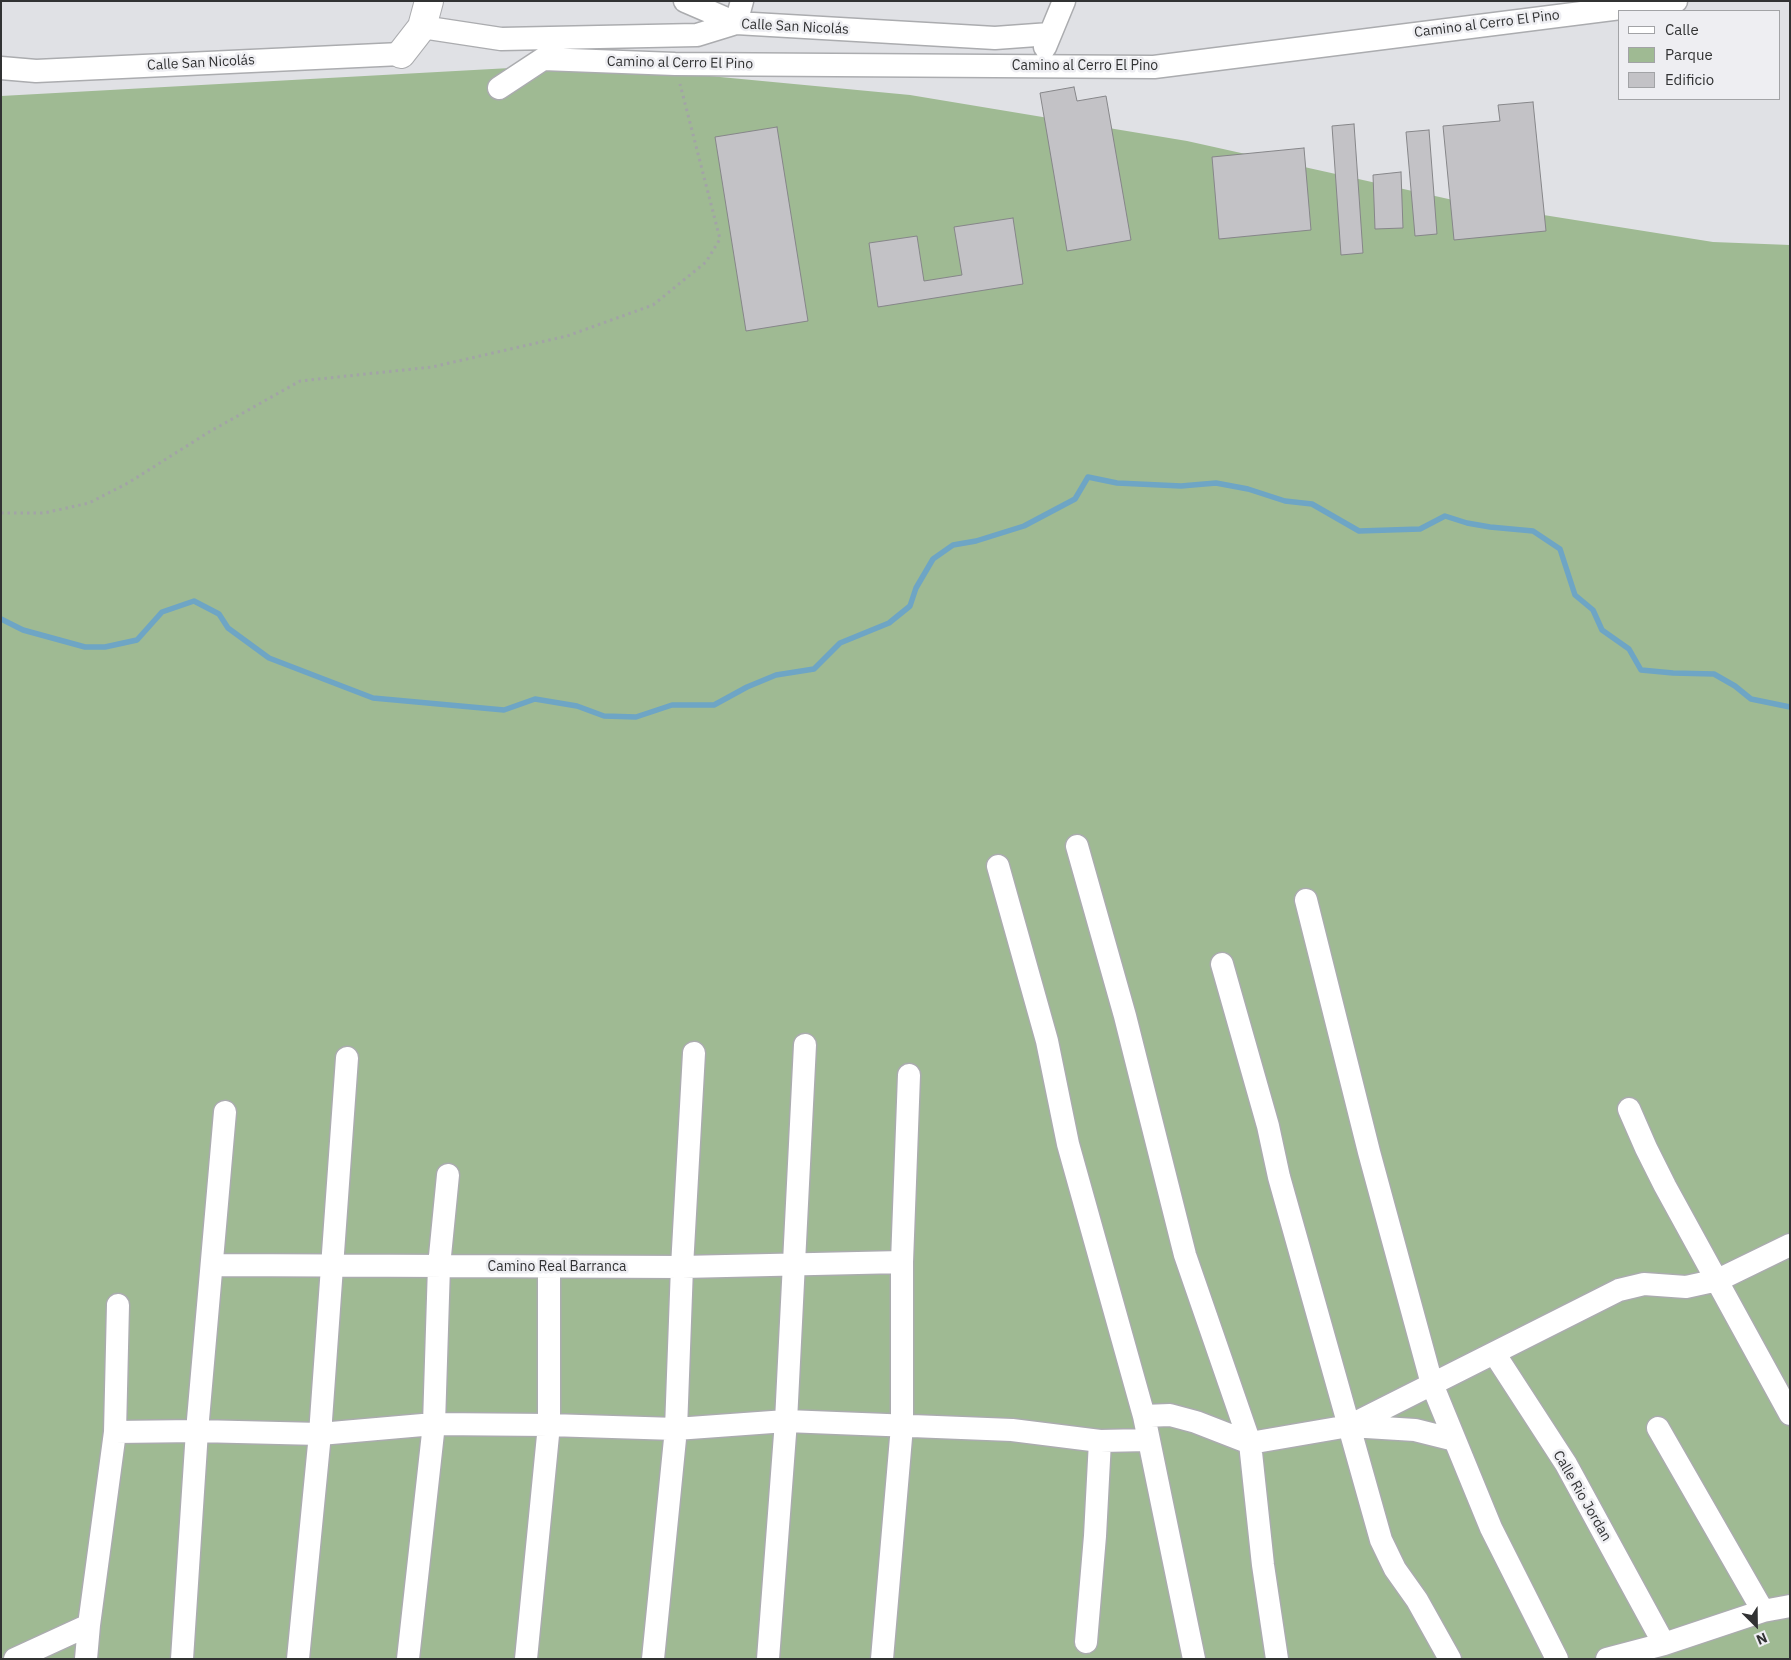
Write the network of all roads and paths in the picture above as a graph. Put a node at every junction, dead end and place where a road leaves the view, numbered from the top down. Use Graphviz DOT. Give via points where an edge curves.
graph roads {
  1 [pos="429,1"];
  2 [pos="685,1"];
  3 [pos="742,1"];
  4 [pos="1064,1"];
  5 [pos="1676,1"];
  6 [pos="736,23"];
  7 [pos="422,27"];
  8 [pos="1050,34"];
  9 [pos="401,54"];
  10 [pos="675,64"];
  11 [pos="1038,66"];
  12 [pos="1,68"];
  13 [pos="498,88"];
  14 [pos="1,513"];
  15 [pos="1077,846"];
  16 [pos="998,866"];
  17 [pos="1306,900"];
  18 [pos="1222,964"];
  19 [pos="805,1045"];
  20 [pos="694,1053"];
  21 [pos="347,1058"];
  22 [pos="908,1075"];
  23 [pos="1630,1110"];
  24 [pos="225,1112"];
  25 [pos="448,1175"];
  26 [pos="1790,1245"];
  27 [pos="902,1262"];
  28 [pos="795,1264"];
  29 [pos="213,1265"];
  30 [pos="332,1265"];
  31 [pos="439,1266"];
  32 [pos="549,1266"];
  33 [pos="682,1267"];
  34 [pos="1718,1280"];
  35 [pos="118,1305"];
  36 [pos="1494,1353"];
  37 [pos="1432,1384"];
  38 [pos="1790,1414"];
  39 [pos="1144,1416"];
  40 [pos="786,1421"];
  41 [pos="434,1424"];
  42 [pos="549,1425"];
  43 [pos="902,1426"];
  44 [pos="1349,1426"];
  45 [pos="1658,1428"];
  46 [pos="676,1429"];
  47 [pos="197,1431"];
  48 [pos="115,1432"];
  49 [pos="320,1434"];
  50 [pos="1148,1440"];
  51 [pos="1455,1440"];
  52 [pos="1100,1441"];
  53 [pos="1250,1443"];
  54 [pos="1790,1606"];
  55 [pos="1763,1611"];
  56 [pos="89,1625"];
  57 [pos="1086,1642"];
  58 [pos="1652,1650"];
  59 [pos="15,1659"];
  60 [pos="86,1659"];
  61 [pos="182,1659"];
  62 [pos="298,1659"];
  63 [pos="408,1659"];
  64 [pos="526,1659"];
  65 [pos="653,1659"];
  66 [pos="768,1659"];
  67 [pos="882,1659"];
  68 [pos="1194,1659"];
  69 [pos="1276,1659"];
  70 [pos="1450,1659"];
  71 [pos="1557,1659"];
  72 [pos="1607,1659"];
  1 -- 7 [label="street"];
  2 -- 6 [label="street"];
  3 -- 6 [label="street"];
  4 -- 8 [label="street"];
  5 -- 11 [label="street, Camino al Cerro El Pino" via="1154,67"];
  6 -- 7 [label="street, Calle San Nicolás" via="697,35 501,39"];
  6 -- 8 [label="street, Calle San Nicolás" via="994,38"];
  7 -- 9 [label="street"];
  8 -- 11 [label="street"];
  9 -- 12 [label="street, Calle San Nicolás" via="36,71"];
  10 -- 11 [label="street, Camino al Cerro El Pino"];
  10 -- 13 [label="street, Camino al Cerro El Pino" via="543,59"];
  10 -- 14 [label="path" via="720,239 706,262 653,305 567,336 432,367 300,381 89,503 44,513"];
  15 -- 53 [label="street" via="1125,1016 1185,1254"];
  16 -- 39 [label="street" via="1047,1040 1068,1144"];
  17 -- 37 [label="street" via="1369,1152"];
  18 -- 44 [label="street"];
  19 -- 28 [label="street"];
  20 -- 33 [label="street"];
  21 -- 30 [label="street"];
  22 -- 27 [label="street"];
  23 -- 34 [label="street" via="1665,1186"];
  24 -- 29 [label="street"];
  25 -- 31 [label="street"];
  26 -- 34 [label="street"];
  27 -- 28 [label="street, Camino Real Barranca"];
  27 -- 43 [label="street"];
  28 -- 33 [label="street, Camino Real Barranca"];
  28 -- 40 [label="street"];
  29 -- 30 [label="street, Camino Real Barranca"];
  29 -- 47 [label="street"];
  30 -- 31 [label="street, Camino Real Barranca"];
  30 -- 49 [label="street"];
  31 -- 32 [label="street, Camino Real Barranca"];
  31 -- 41 [label="street"];
  32 -- 33 [label="street, Camino Real Barranca"];
  32 -- 42 [label="street"];
  33 -- 46 [label="street"];
  34 -- 36 [label="street" via="1686,1287 1644,1284 1619,1290"];
  34 -- 38 [label="street"];
  35 -- 48 [label="street"];
  36 -- 37 [label="street"];
  36 -- 58 [label="street, Calle Rio Jordan" via="1566,1464"];
  37 -- 44 [label="street"];
  37 -- 51 [label="street"];
  39 -- 50 [label="street"];
  39 -- 53 [label="street" via="1170,1415"];
  40 -- 43 [label="street"];
  40 -- 46 [label="street"];
  40 -- 66 [label="street"];
  41 -- 42 [label="street"];
  41 -- 49 [label="street"];
  41 -- 63 [label="street"];
  42 -- 46 [label="street"];
  42 -- 64 [label="street"];
  43 -- 52 [label="street" via="1012,1430"];
  43 -- 67 [label="street"];
  44 -- 51 [label="street" via="1415,1430"];
  44 -- 53 [label="street"];
  44 -- 70 [label="street" via="1381,1540 1395,1570 1417,1600"];
  45 -- 55 [label="street"];
  46 -- 65 [label="street"];
  47 -- 48 [label="street"];
  47 -- 49 [label="street"];
  47 -- 61 [label="street"];
  48 -- 56 [label="street"];
  49 -- 62 [label="street"];
  50 -- 52 [label="street"];
  50 -- 68 [label="street"];
  51 -- 71 [label="street" via="1491,1528"];
  52 -- 57 [label="street"];
  53 -- 69 [label="street"];
  54 -- 55 [label="street"];
  55 -- 58 [label="street"];
  56 -- 59 [label="street"];
  56 -- 60 [label="street"];
  58 -- 72 [label="street"];
}
